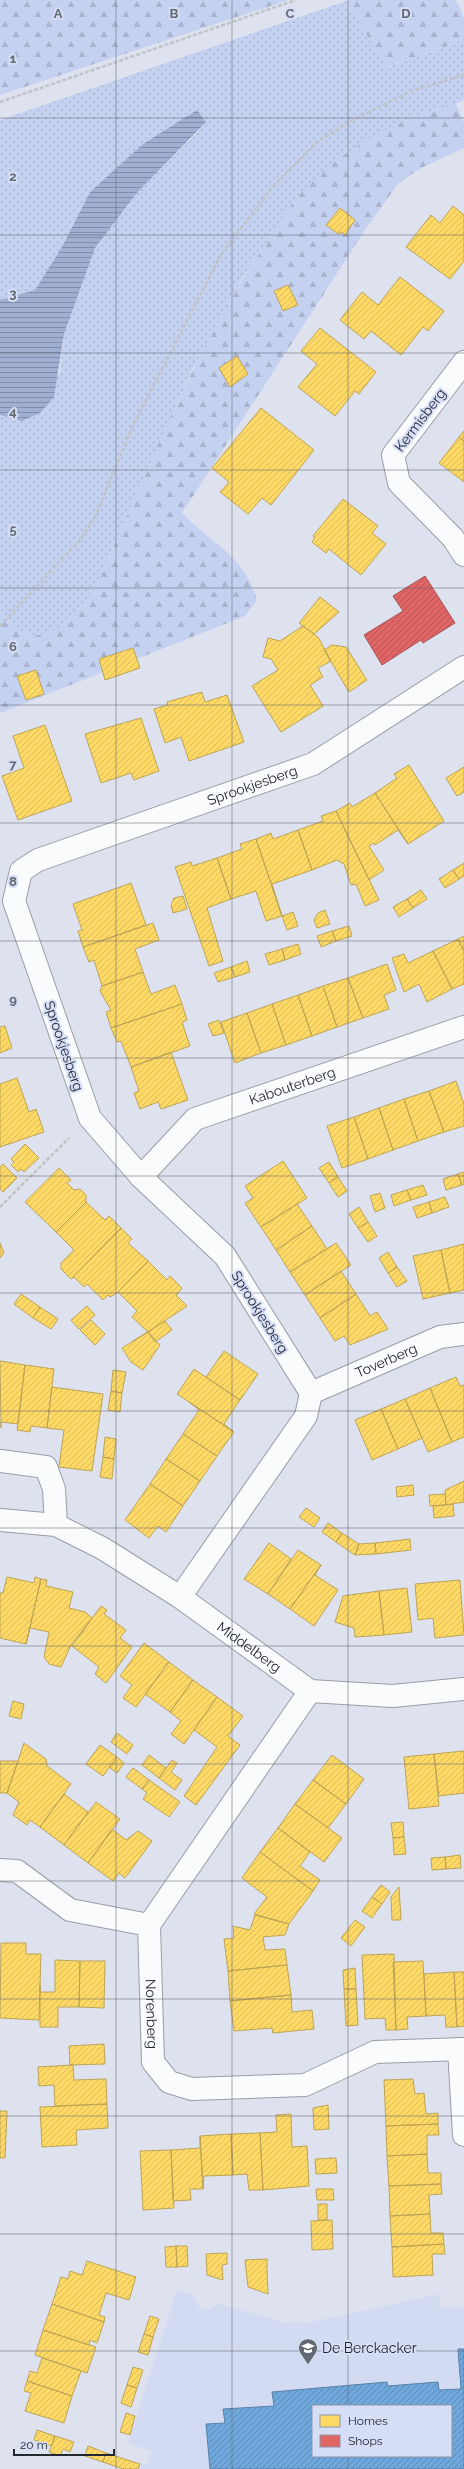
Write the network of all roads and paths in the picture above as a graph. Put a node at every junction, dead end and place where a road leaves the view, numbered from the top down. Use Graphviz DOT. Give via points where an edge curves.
graph roads {
  1 [pos="296,0"];
  2 [pos="464,75"];
  3 [pos="0,102"];
  4 [pos="464,362"];
  5 [pos="464,555"];
  6 [pos="0,626"];
  7 [pos="464,667"];
  8 [pos="464,1027"];
  9 [pos="90,1118"];
  10 [pos="141,1177"];
  11 [pos="0,1207"];
  12 [pos="464,1334"];
  13 [pos="311,1393"];
  14 [pos="0,1461"];
  15 [pos="0,1520"];
  16 [pos="56,1525"];
  17 [pos="180,1597"];
  18 [pos="464,1689"];
  19 [pos="310,1691"];
  20 [pos="0,1870"];
  21 [pos="149,1925"];
  22 [pos="462,2049"];
  23 [pos="464,2135"];
  1 -- 3 [label="path"];
  2 -- 6 [label="path" via="411,91 351,121 317,142 274,186 220,256 131,430 95,517 81,538"];
  4 -- 5 [label="street, Kermisberg" via="393,456 399,483 453,538"];
  7 -- 9 [label="street, Sprookjesberg" via="313,764 38,860 21,871 14,901"];
  8 -- 10 [label="street, Kabouterberg" via="194,1119"];
  9 -- 10 [label="street, Sprookjesberg"];
  9 -- 11 [label="path"];
  10 -- 13 [label="street, Sprookjesberg" via="225,1256"];
  12 -- 13 [label="street, Toverberg" via="440,1337"];
  13 -- 17 [label="street" via="306,1416"];
  14 -- 16 [label="street" via="46,1467 54,1489"];
  15 -- 16 [label="street, Middelberg"];
  16 -- 17 [label="street, Middelberg" via="102,1548"];
  17 -- 19 [label="street, Middelberg"];
  18 -- 19 [label="street" via="393,1696"];
  19 -- 21 [label="street"];
  20 -- 21 [label="street" via="16,1871 70,1910"];
  21 -- 22 [label="street, Norenberg" via="152,2062 169,2082 192,2089 305,2085 375,2052"];
  22 -- 23 [label="street, Norenberg"];
}
